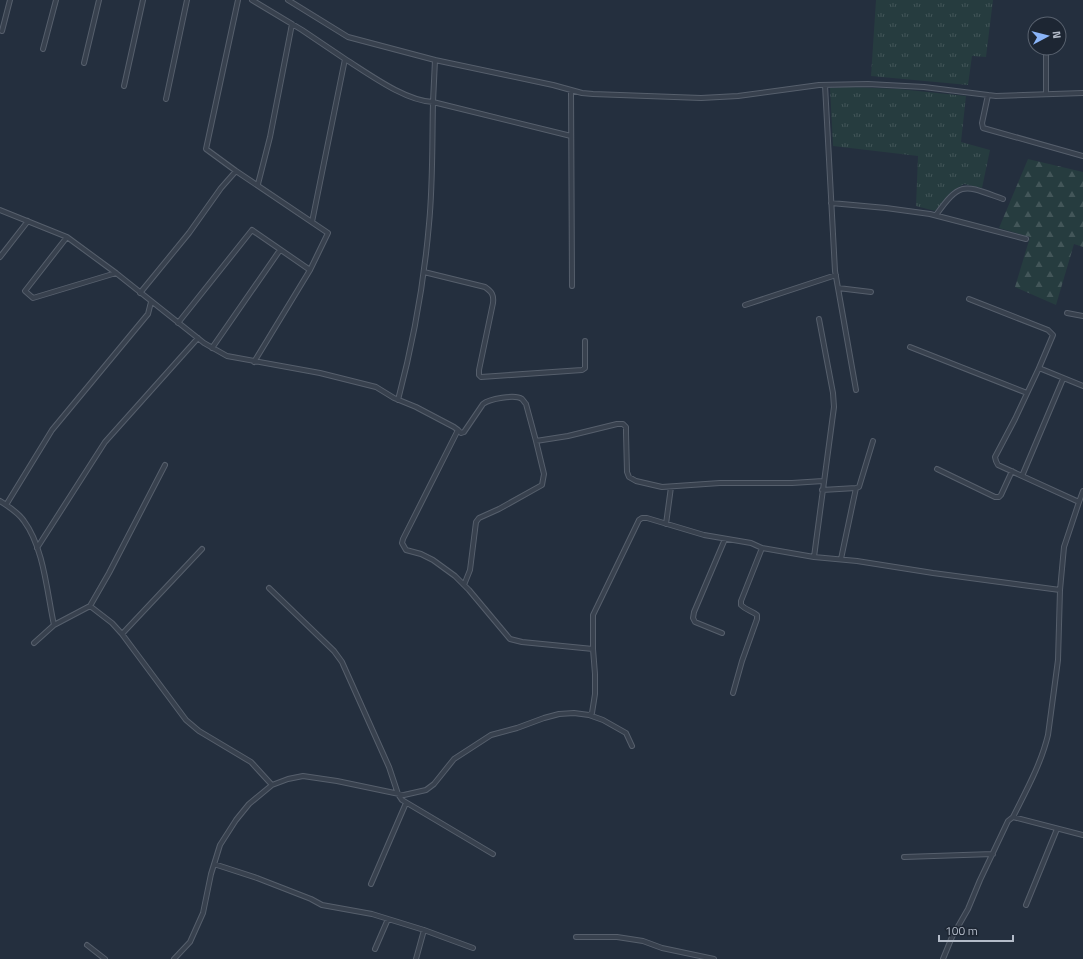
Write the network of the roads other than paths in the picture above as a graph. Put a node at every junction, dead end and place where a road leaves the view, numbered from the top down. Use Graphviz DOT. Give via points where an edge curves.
graph roads {
  1 [pos="10,0"];
  2 [pos="56,0"];
  3 [pos="98,0"];
  4 [pos="143,0"];
  5 [pos="187,0"];
  6 [pos="238,0"];
  7 [pos="252,0"];
  8 [pos="288,0"];
  9 [pos="292,24"];
  10 [pos="2,31"];
  11 [pos="43,49"];
  12 [pos="1046,56"];
  13 [pos="345,59"];
  14 [pos="435,60"];
  15 [pos="84,63"];
  16 [pos="825,85"];
  17 [pos="124,86"];
  18 [pos="571,91"];
  19 [pos="1083,93"];
  20 [pos="1046,94"];
  21 [pos="988,95"];
  22 [pos="166,99"];
  23 [pos="433,102"];
  24 [pos="571,136"];
  25 [pos="1083,156"];
  26 [pos="236,171"];
  27 [pos="258,184"];
  28 [pos="1003,199"];
  29 [pos="831,204"];
  30 [pos="0,210"];
  31 [pos="936,215"];
  32 [pos="28,221"];
  33 [pos="312,222"];
  34 [pos="66,237"];
  35 [pos="1026,238"];
  36 [pos="280,250"];
  37 [pos="0,257"];
  38 [pos="310,270"];
  39 [pos="424,272"];
  40 [pos="116,273"];
  41 [pos="836,275"];
  42 [pos="572,286"];
  43 [pos="838,288"];
  44 [pos="871,292"];
  45 [pos="140,293"];
  46 [pos="969,299"];
  47 [pos="151,302"];
  48 [pos="745,306"];
  49 [pos="1067,313"];
  50 [pos="1083,316"];
  51 [pos="819,319"];
  52 [pos="178,323"];
  53 [pos="198,338"];
  54 [pos="585,341"];
  55 [pos="910,347"];
  56 [pos="212,348"];
  57 [pos="254,362"];
  58 [pos="1039,368"];
  59 [pos="1063,379"];
  60 [pos="1083,386"];
  61 [pos="856,390"];
  62 [pos="1027,393"];
  63 [pos="398,400"];
  64 [pos="458,430"];
  65 [pos="536,441"];
  66 [pos="873,441"];
  67 [pos="165,465"];
  68 [pos="937,469"];
  69 [pos="1012,471"];
  70 [pos="1022,476"];
  71 [pos="823,481"];
  72 [pos="671,487"];
  73 [pos="856,488"];
  74 [pos="822,490"];
  75 [pos="1083,491"];
  76 [pos="0,501"];
  77 [pos="1079,502"];
  78 [pos="6,505"];
  79 [pos="666,524"];
  80 [pos="725,539"];
  81 [pos="37,548"];
  82 [pos="762,548"];
  83 [pos="202,549"];
  84 [pos="814,557"];
  85 [pos="841,559"];
  86 [pos="464,585"];
  87 [pos="269,588"];
  88 [pos="1060,590"];
  89 [pos="90,606"];
  90 [pos="54,626"];
  91 [pos="722,633"];
  92 [pos="122,634"];
  93 [pos="34,642"];
  94 [pos="593,649"];
  95 [pos="733,693"];
  96 [pos="589,715"];
  97 [pos="632,746"];
  98 [pos="272,785"];
  99 [pos="398,794"];
  100 [pos="406,803"];
  101 [pos="1013,817"];
  102 [pos="1057,829"];
  103 [pos="1083,835"];
  104 [pos="493,854"];
  105 [pos="993,854"];
  106 [pos="904,857"];
  107 [pos="214,864"];
  108 [pos="371,884"];
  109 [pos="1026,905"];
  110 [pos="388,919"];
  111 [pos="424,930"];
  112 [pos="576,937"];
  113 [pos="87,946"];
  114 [pos="473,948"];
  115 [pos="375,949"];
  116 [pos="175,958"];
  117 [pos="105,959"];
  118 [pos="181,959"];
  119 [pos="416,959"];
  120 [pos="714,959"];
  121 [pos="943,959"];
  1 -- 10 [label="street"];
  2 -- 11 [label="street"];
  3 -- 15 [label="street"];
  4 -- 17 [label="street"];
  5 -- 22 [label="street"];
  6 -- 26 [label="street" via="206,148"];
  7 -- 9 [label="street"];
  8 -- 14 [label="street" via="348,36"];
  9 -- 13 [label="street"];
  9 -- 27 [label="street"];
  12 -- 20 [label="street"];
  13 -- 23 [label="street" via="412,98"];
  13 -- 33 [label="street"];
  14 -- 18 [label="street"];
  14 -- 23 [label="street"];
  16 -- 18 [label="street" via="701,98"];
  16 -- 21 [label="street" via="924,87"];
  16 -- 29 [label="street"];
  18 -- 24 [label="street"];
  19 -- 20 [label="street"];
  20 -- 21 [label="street"];
  21 -- 25 [label="street" via="983,128"];
  23 -- 24 [label="street"];
  23 -- 39 [label="street" via="432,182"];
  24 -- 42 [label="street"];
  26 -- 27 [label="street"];
  26 -- 45 [label="street"];
  27 -- 33 [label="street"];
  28 -- 31 [label="street" via="970,188 961,188 948,199"];
  29 -- 31 [label="street"];
  29 -- 41 [label="street"];
  30 -- 32 [label="street"];
  31 -- 35 [label="street"];
  32 -- 34 [label="street"];
  32 -- 37 [label="street"];
  33 -- 38 [label="street" via="328,233"];
  34 -- 40 [label="street"];
  34 -- 40 [label="street" via="25,291 33,298"];
  36 -- 38 [label="street"];
  36 -- 52 [label="street" via="252,230"];
  36 -- 56 [label="street"];
  38 -- 57 [label="street"];
  39 -- 54 [label="street" via="485,287 492,293 493,303 479,370 481,377 582,370 585,368"];
  39 -- 63 [label="street"];
  40 -- 45 [label="street"];
  41 -- 43 [label="street"];
  41 -- 48 [label="street"];
  43 -- 44 [label="street"];
  43 -- 61 [label="street"];
  45 -- 47 [label="street"];
  46 -- 58 [label="street" via="1051,332 1052,338"];
  47 -- 52 [label="street"];
  47 -- 78 [label="street" via="148,314 52,430"];
  49 -- 50 [label="street"];
  51 -- 71 [label="street" via="834,407"];
  52 -- 53 [label="street"];
  53 -- 56 [label="street"];
  53 -- 81 [label="street" via="105,442"];
  55 -- 62 [label="street"];
  56 -- 57 [label="street" via="227,356"];
  57 -- 63 [label="street" via="369,384"];
  58 -- 59 [label="street"];
  58 -- 62 [label="street"];
  59 -- 60 [label="street"];
  59 -- 70 [label="street"];
  62 -- 69 [label="street" via="995,457 998,465"];
  63 -- 64 [label="street"];
  64 -- 65 [label="street" via="464,432 487,400 518,398 523,399 526,404"];
  64 -- 86 [label="street" via="402,543 406,550 433,560"];
  65 -- 72 [label="street" via="623,424 626,427 629,477 636,481"];
  65 -- 86 [label="street" via="544,474 542,485 479,518 476,522 470,570"];
  66 -- 73 [label="street" via="859,487"];
  67 -- 89 [label="street"];
  68 -- 69 [label="street" via="995,497 1001,495"];
  69 -- 70 [label="street"];
  70 -- 77 [label="street"];
  71 -- 72 [label="street" via="720,483"];
  71 -- 74 [label="street"];
  72 -- 79 [label="street"];
  73 -- 74 [label="street"];
  73 -- 85 [label="street"];
  74 -- 84 [label="street"];
  75 -- 77 [label="street"];
  76 -- 78 [label="street"];
  77 -- 88 [label="street" via="1064,547"];
  78 -- 81 [label="street" via="24,521"];
  79 -- 80 [label="street"];
  79 -- 94 [label="street" via="647,518 639,520 593,615"];
  80 -- 82 [label="street" via="751,543"];
  80 -- 91 [label="street" via="693,618 696,622"];
  81 -- 90 [label="street"];
  82 -- 84 [label="street"];
  82 -- 95 [label="street" via="741,601 741,605 755,613 757,619"];
  83 -- 92 [label="street"];
  84 -- 85 [label="street"];
  85 -- 88 [label="street"];
  86 -- 94 [label="street" via="510,638 528,643"];
  87 -- 99 [label="street" via="334,651 342,662 389,767"];
  88 -- 101 [label="street" via="1058,660 1046,747"];
  89 -- 90 [label="street"];
  89 -- 92 [label="street"];
  90 -- 93 [label="street"];
  92 -- 98 [label="street" via="186,720 199,731 251,762"];
  94 -- 96 [label="street" via="595,694 592,713"];
  96 -- 97 [label="street" via="626,733"];
  96 -- 99 [label="street" via="559,714 491,735 454,759 426,790"];
  98 -- 99 [label="street" via="303,776"];
  98 -- 107 [label="street" via="249,804 236,820 220,845"];
  99 -- 100 [label="street"];
  100 -- 104 [label="street"];
  100 -- 108 [label="street"];
  101 -- 102 [label="street"];
  101 -- 105 [label="street" via="1008,821"];
  102 -- 103 [label="street"];
  102 -- 109 [label="street"];
  105 -- 106 [label="street"];
  105 -- 121 [label="street"];
  107 -- 110 [label="street" via="257,878 322,905"];
  107 -- 116 [label="street" via="203,913 196,930 190,942"];
  110 -- 111 [label="street"];
  110 -- 115 [label="street"];
  111 -- 114 [label="street"];
  111 -- 119 [label="street"];
  112 -- 120 [label="street" via="617,937 643,941 662,948"];
  113 -- 117 [label="street"];
  116 -- 118 [label="street"];
}
